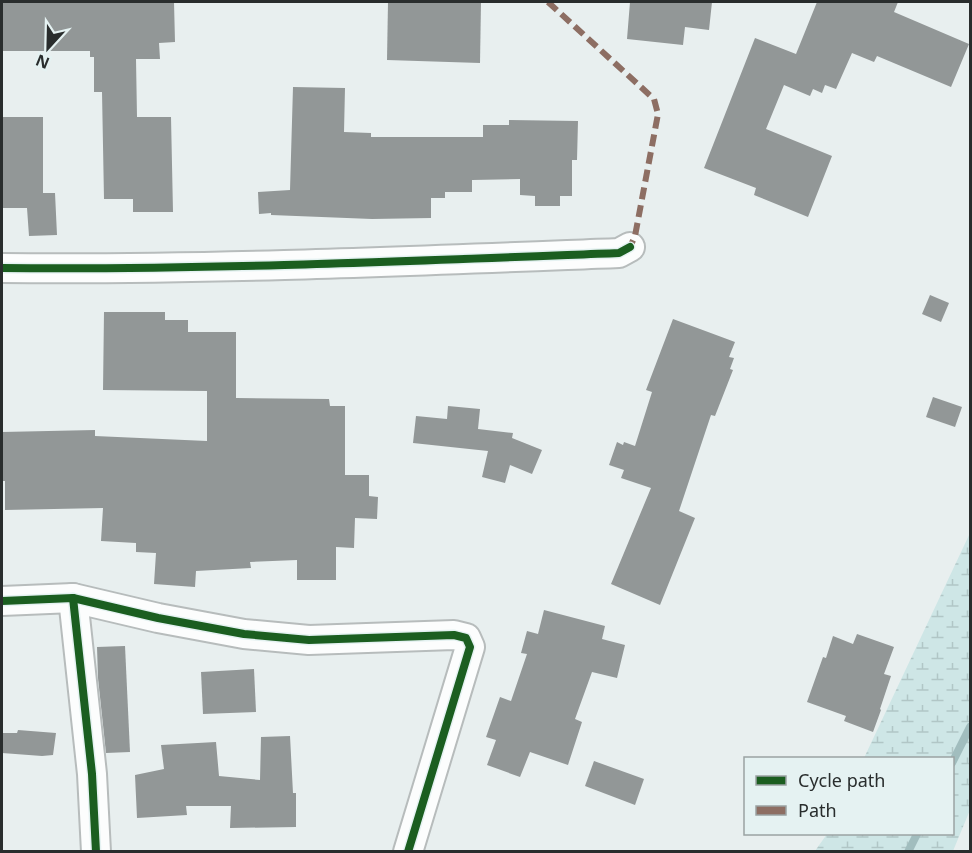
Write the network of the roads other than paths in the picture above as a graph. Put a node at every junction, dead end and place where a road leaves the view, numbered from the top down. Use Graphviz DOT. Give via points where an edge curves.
graph roads {
  1 [pos="630,248"];
  2 [pos="2,268"];
  3 [pos="73,598"];
  4 [pos="2,601"];
  5 [pos="96,852"];
  6 [pos="408,852"];
  1 -- 2 [label="street" via="619,253 351,263"];
  3 -- 4 [label="street"];
  3 -- 5 [label="street" via="92,774"];
  3 -- 6 [label="street" via="244,634 309,640 454,635 466,638 470,647"];
}
